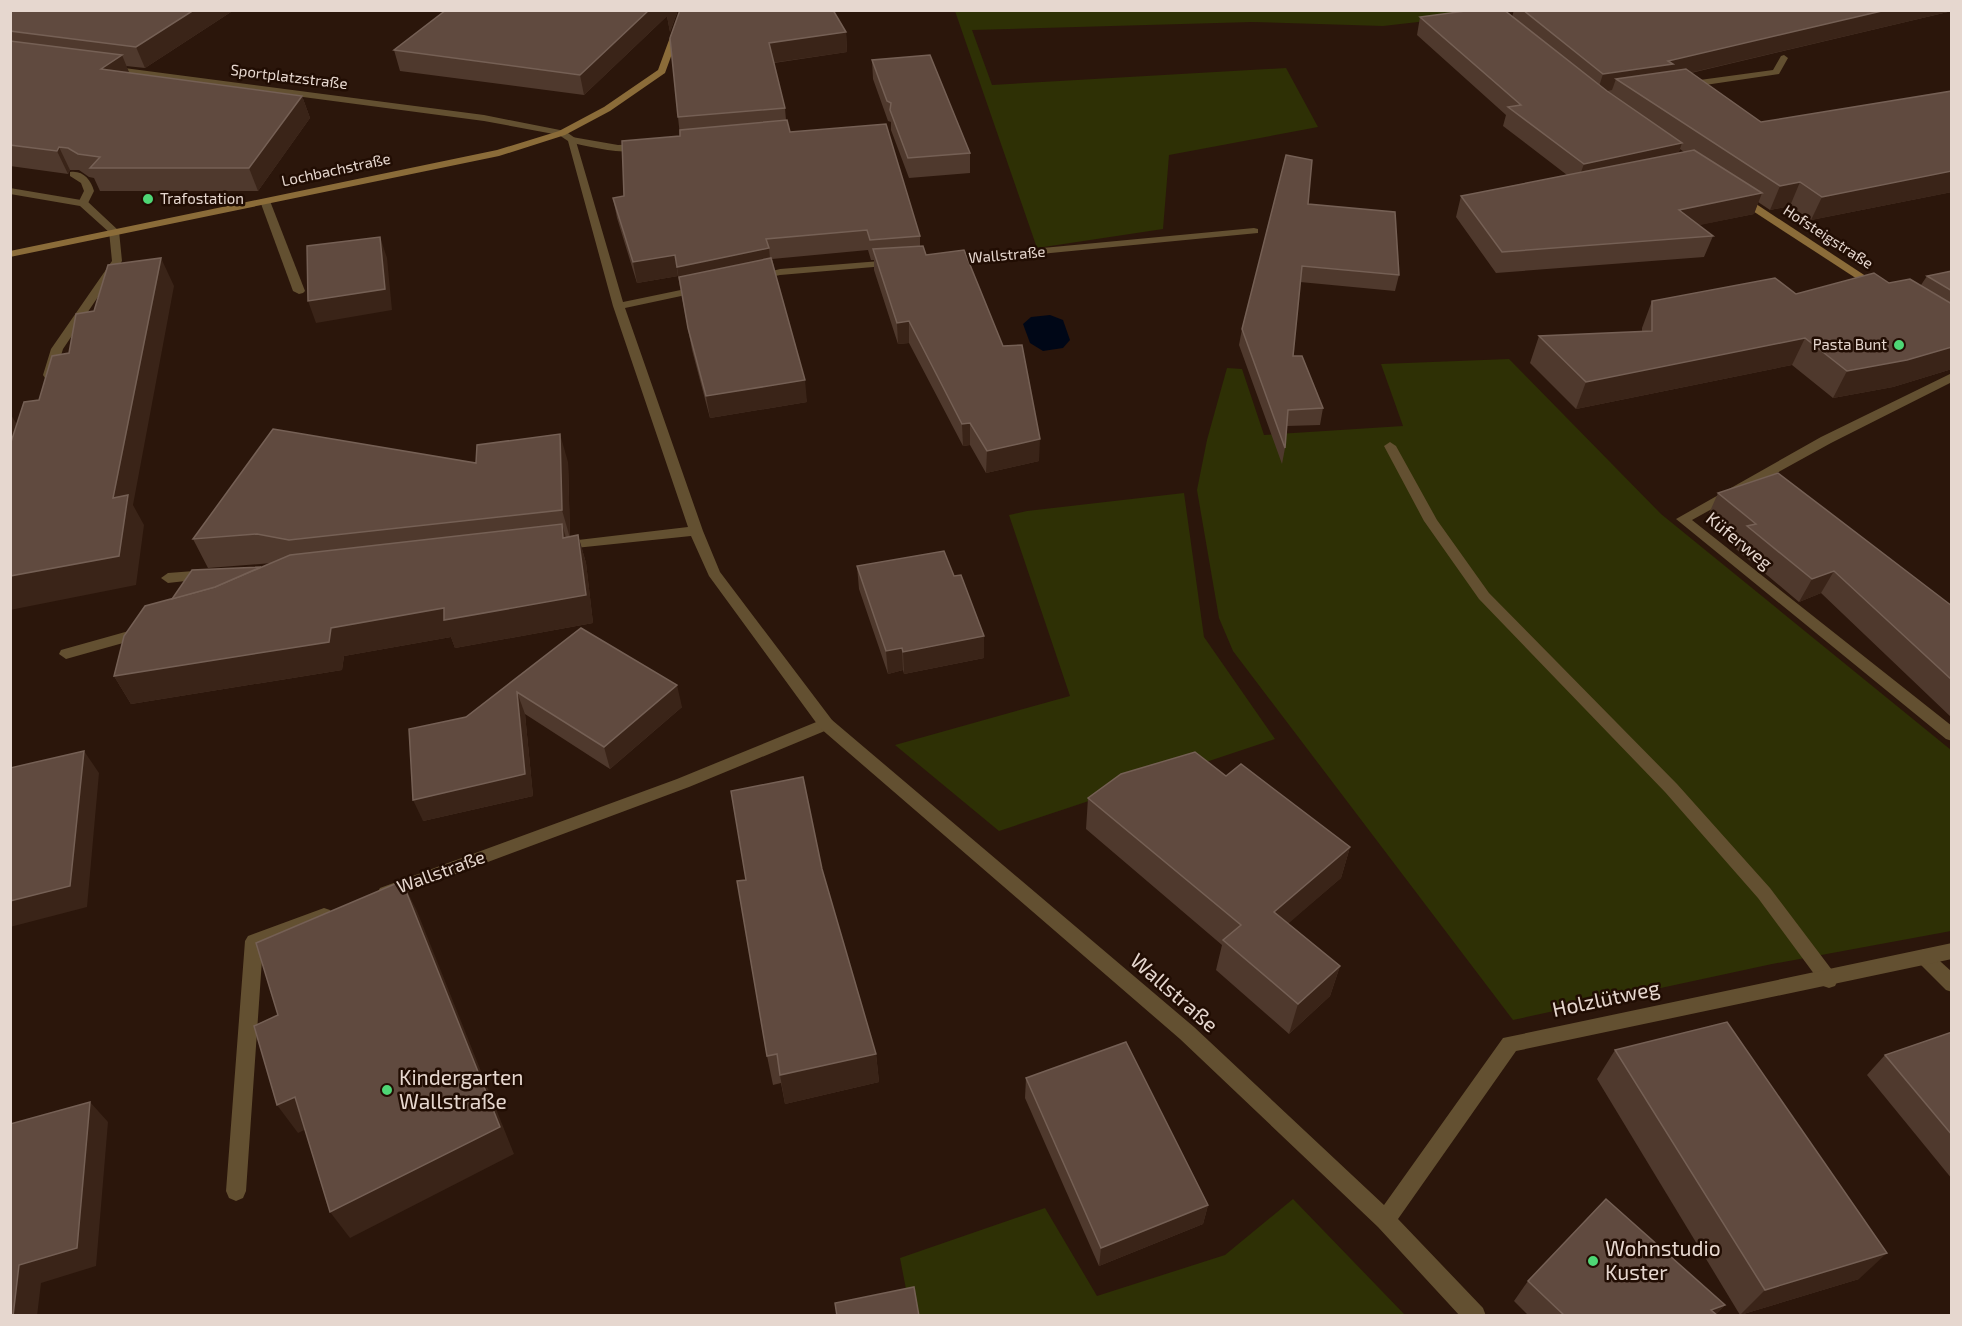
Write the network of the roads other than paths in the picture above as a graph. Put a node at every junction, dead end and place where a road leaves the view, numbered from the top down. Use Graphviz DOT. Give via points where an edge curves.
graph roads {
  1 [pos="696,10"];
  2 [pos="684,11"];
  3 [pos="1784,58"];
  4 [pos="95,67"];
  5 [pos="1675,87"];
  6 [pos="567,137"];
  7 [pos="658,146"];
  8 [pos="74,174"];
  9 [pos="1728,190"];
  10 [pos="10,191"];
  11 [pos="265,201"];
  12 [pos="83,203"];
  13 [pos="114,231"];
  14 [pos="1254,231"];
  15 [pos="10,254"];
  16 [pos="933,261"];
  17 [pos="910,262"];
  18 [pos="746,279"];
  19 [pos="711,286"];
  20 [pos="299,291"];
  21 [pos="1883,291"];
  22 [pos="619,306"];
  23 [pos="1952,377"];
  24 [pos="44,393"];
  25 [pos="1390,446"];
  26 [pos="696,531"];
  27 [pos="545,549"];
  28 [pos="225,573"];
  29 [pos="168,578"];
  30 [pos="156,628"];
  31 [pos="66,654"];
  32 [pos="826,724"];
  33 [pos="1952,735"];
  34 [pos="364,900"];
  35 [pos="342,909"];
  36 [pos="1952,951"];
  37 [pos="1924,957"];
  38 [pos="1829,980"];
  39 [pos="1952,984"];
  40 [pos="236,1191"];
  41 [pos="1385,1220"];
  42 [pos="1475,1316"];
  1 -- 2 [label="street"];
  2 -- 6 [label="street" via="662,71"];
  3 -- 5 [label="street" via="1776,72"];
  4 -- 6 [label="street, Sportplatzstraße" via="484,118"];
  6 -- 7 [label="street" via="618,148"];
  6 -- 11 [label="street, Lochbachstraße"];
  6 -- 22 [label="street, Wallstraße" via="593,205"];
  8 -- 12 [label="street" via="86,182 88,191"];
  9 -- 21 [label="street, Hofsteigstraße"];
  10 -- 12 [label="street"];
  11 -- 13 [label="street, Lochbachstraße"];
  11 -- 20 [label="street"];
  12 -- 13 [label="street"];
  13 -- 15 [label="street, Lochbachstraße"];
  13 -- 24 [label="street" via="117,261 57,349"];
  14 -- 16 [label="street, Wallstraße"];
  17 -- 18 [label="street" via="780,272"];
  19 -- 22 [label="street"];
  22 -- 26 [label="street, Wallstraße"];
  23 -- 33 [label="street, Küferweg" via="1826,440 1683,519"];
  25 -- 38 [label="street" via="1431,521 1484,596 1671,788 1764,893"];
  26 -- 27 [label="street"];
  26 -- 32 [label="street, Wallstraße" via="714,573"];
  28 -- 29 [label="street"];
  30 -- 31 [label="street"];
  32 -- 34 [label="street, Wallstraße" via="683,783"];
  32 -- 41 [label="street, Wallstraße" via="1187,1032"];
  35 -- 40 [label="street" via="254,941"];
  36 -- 37 [label="street, Holzlütweg"];
  37 -- 38 [label="street, Holzlütweg"];
  37 -- 39 [label="street"];
  38 -- 41 [label="street, Holzlütweg" via="1681,1006 1510,1044"];
  41 -- 42 [label="street, Wallstraße"];
}
